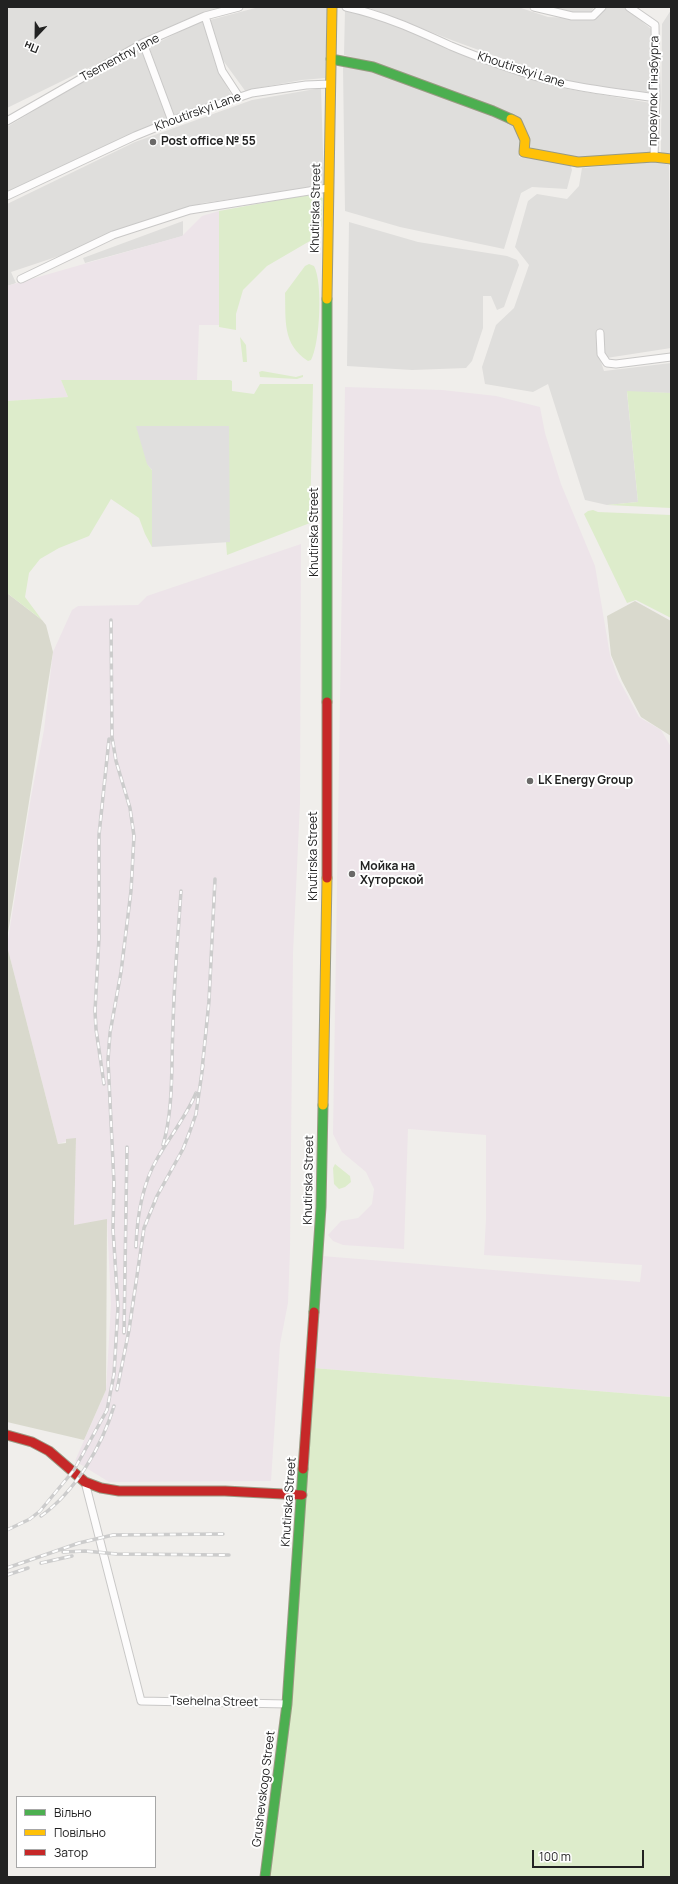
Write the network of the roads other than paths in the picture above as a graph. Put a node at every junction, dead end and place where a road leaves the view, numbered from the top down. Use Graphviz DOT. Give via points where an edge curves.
graph roads {
  1 [pos="239,7"];
  2 [pos="332,7"];
  3 [pos="346,7"];
  4 [pos="534,7"];
  5 [pos="602,7"];
  6 [pos="629,7"];
  7 [pos="205,16"];
  8 [pos="143,43"];
  9 [pos="331,59"];
  10 [pos="330,84"];
  11 [pos="239,97"];
  12 [pos="656,98"];
  13 [pos="7,121"];
  14 [pos="172,121"];
  15 [pos="654,157"];
  16 [pos="671,159"];
  17 [pos="328,188"];
  18 [pos="7,196"];
  19 [pos="22,279"];
  20 [pos="600,333"];
  21 [pos="671,357"];
  22 [pos="7,1435"];
  23 [pos="85,1482"];
  24 [pos="302,1495"];
  25 [pos="287,1704"];
  26 [pos="266,1877"];
  1 -- 7 [label="street, Tsementny lane"];
  2 -- 9 [label="main road, Khutirska Street"];
  3 -- 12 [label="street, Khoutirskyi Lane" via="371,12 533,76 568,86"];
  4 -- 5 [label="street" via="572,16 593,16"];
  6 -- 12 [label="street, провулок Гінзбурга" via="655,25"];
  7 -- 8 [label="street, Tsementny lane"];
  7 -- 11 [label="street" via="222,72"];
  8 -- 13 [label="street, Tsementny lane"];
  8 -- 14 [label="street"];
  9 -- 10 [label="main road, Khutirska Street"];
  9 -- 15 [label="main road" via="373,67 517,122 525,140 524,152 578,162"];
  10 -- 11 [label="street, Khoutirskyi Lane" via="306,85"];
  10 -- 17 [label="main road, Khutirska Street"];
  11 -- 14 [label="street, Khoutirskyi Lane"];
  12 -- 15 [label="street, провулок Гінзбурга"];
  14 -- 18 [label="street, Khoutirskyi Lane"];
  15 -- 16 [label="main road"];
  17 -- 19 [label="street" via="190,210 113,235"];
  17 -- 24 [label="main road, Khutirska Street" via="327,946 321,1207"];
  20 -- 21 [label="street" via="601,354 607,363"];
  22 -- 23 [label="main road" via="32,1442 49,1451"];
  23 -- 24 [label="main road" via="119,1491 225,1491"];
  23 -- 25 [label="street, Tsehelna Street" via="141,1701"];
  24 -- 25 [label="main road, Khutirska Street"];
  25 -- 26 [label="main road, Grushevskogo Street"];
}
